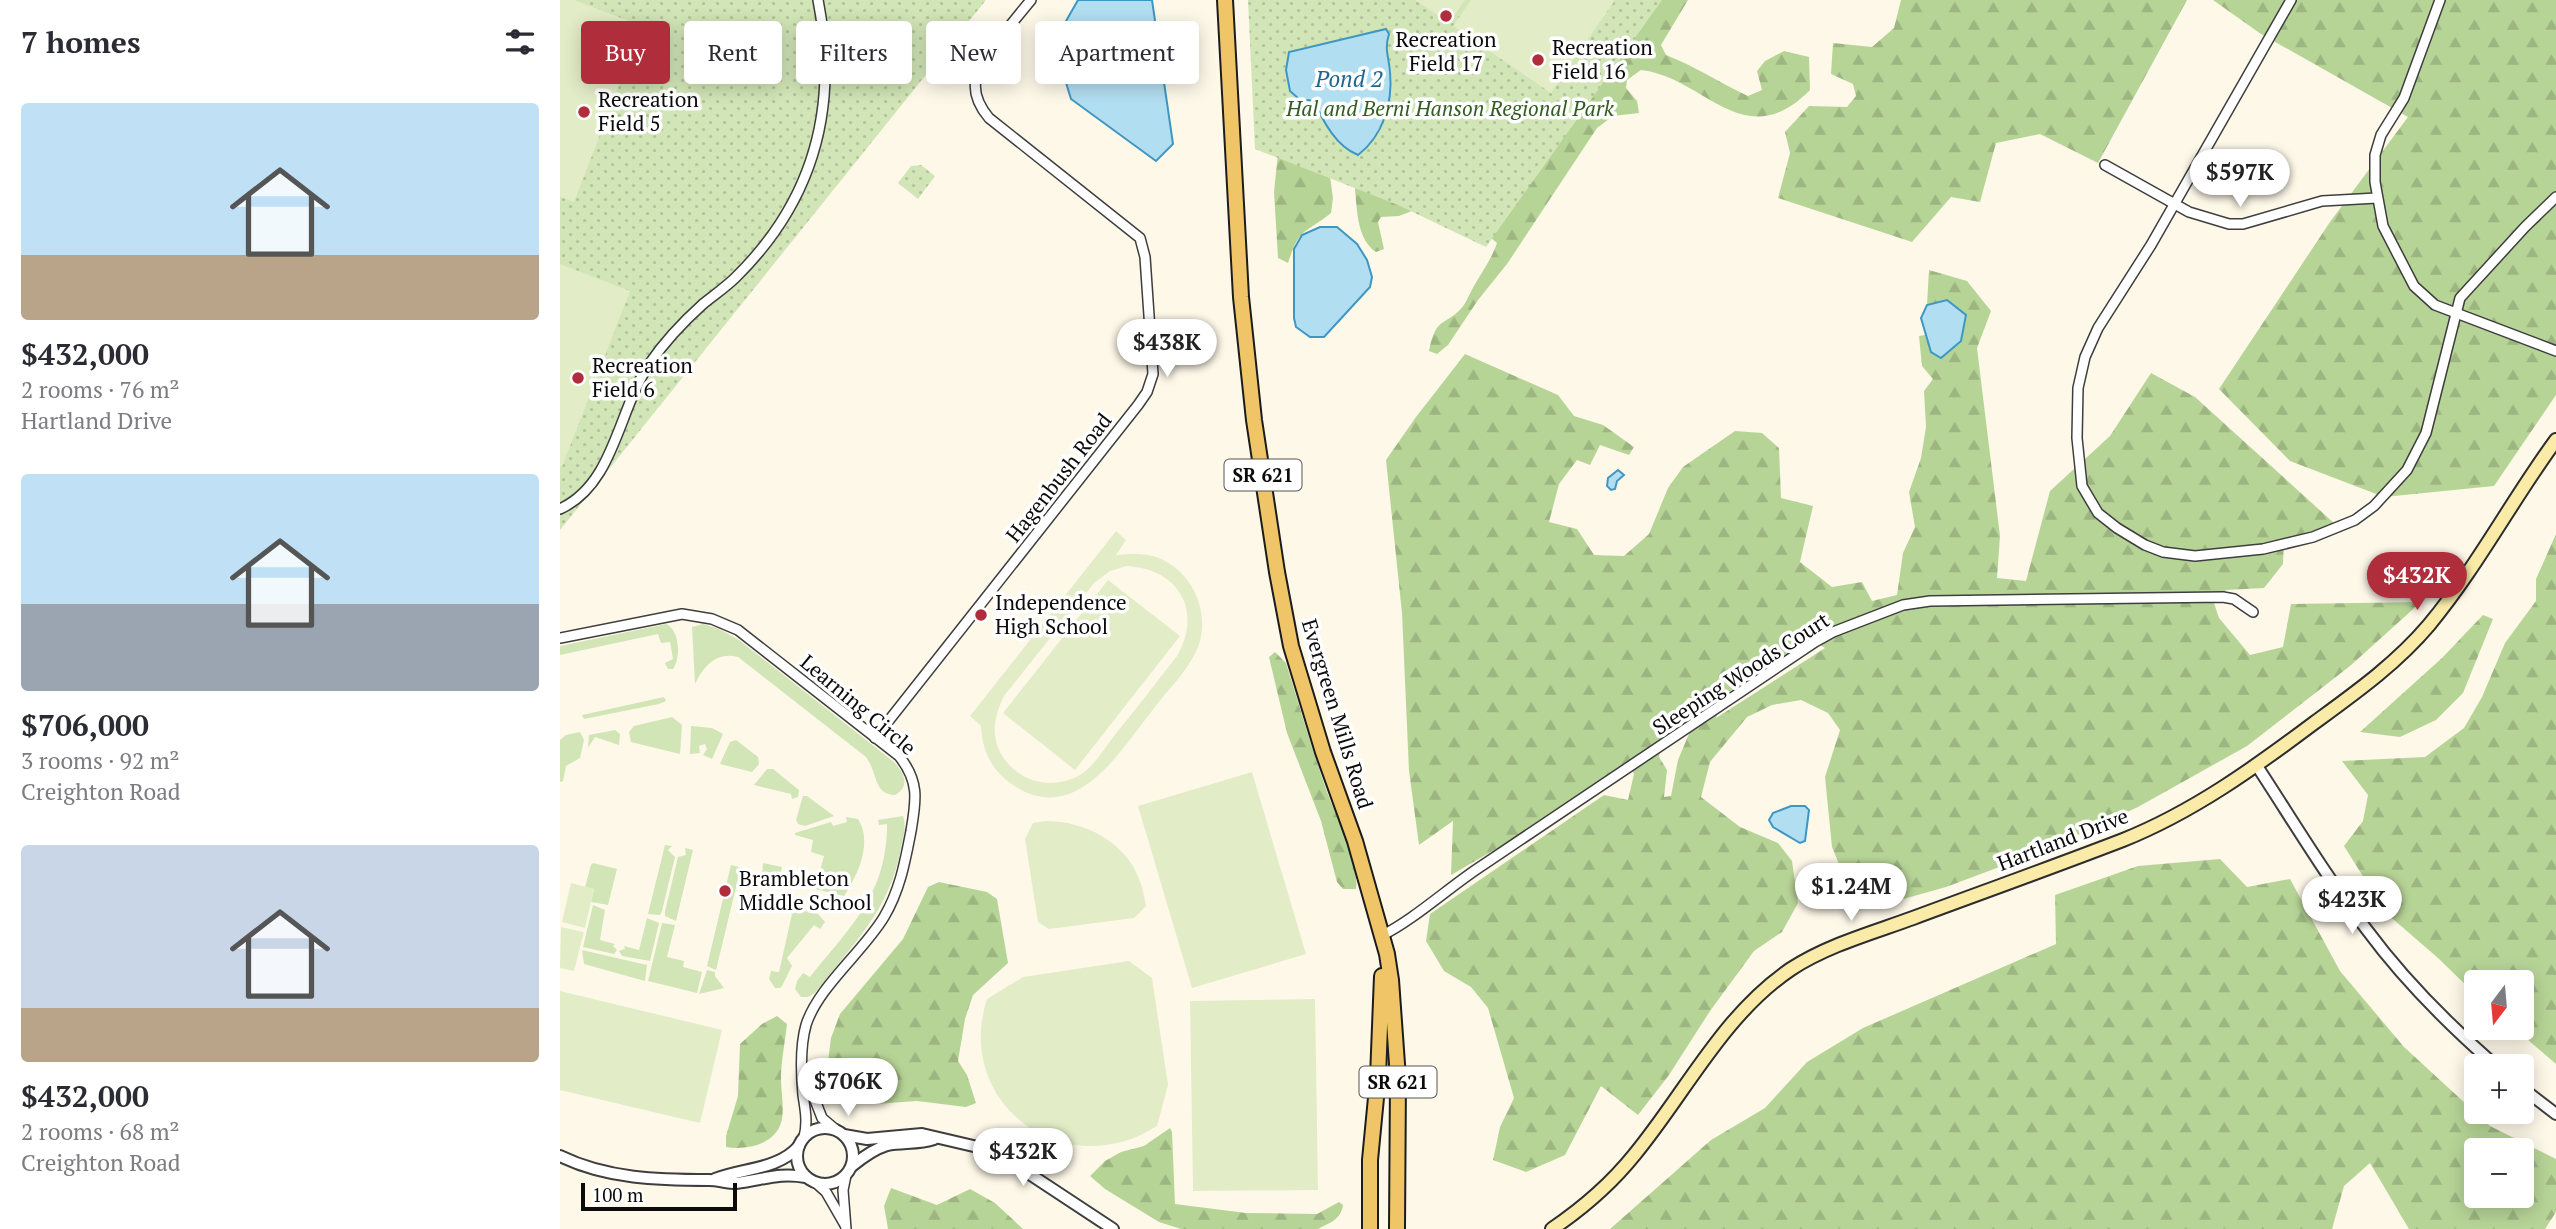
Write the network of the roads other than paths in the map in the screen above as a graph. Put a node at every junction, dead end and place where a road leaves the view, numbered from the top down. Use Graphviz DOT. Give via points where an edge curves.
graph roads {
  1 [pos="818,0"];
  2 [pos="1031,0"];
  3 [pos="1226,0"];
  4 [pos="2291,0"];
  5 [pos="2440,0"];
  6 [pos="2105,165"];
  7 [pos="2556,197"];
  8 [pos="2377,198"];
  9 [pos="2175,204"];
  10 [pos="2455,312"];
  11 [pos="2556,351"];
  12 [pos="2556,440"];
  13 [pos="560,509"];
  14 [pos="2253,612"];
  15 [pos="560,638"];
  16 [pos="875,738"];
  17 [pos="2257,766"];
  18 [pos="1381,936"];
  19 [pos="1380,1030"];
  20 [pos="2483,1054"];
  21 [pos="802,1065"];
  22 [pos="2534,1097"];
  23 [pos="2556,1114"];
  24 [pos="840,1132"];
  25 [pos="934,1139"];
  26 [pos="802,1141"];
  27 [pos="560,1156"];
  28 [pos="849,1170"];
  29 [pos="712,1180"];
  30 [pos="811,1180"];
  31 [pos="845,1227"];
  32 [pos="1113,1229"];
  33 [pos="1370,1229"];
  34 [pos="1388,1229"];
  35 [pos="1397,1229"];
  36 [pos="1552,1229"];
  1 -- 13 [label="street" via="825,41 822,118 810,166 791,209 756,257 670,336 649,363 592,485"];
  2 -- 16 [label="street, Hagenbush Road" via="982,61 976,74 976,97 989,118 1140,238 1153,374 1140,402"];
  3 -- 18 [label="main road, Evergreen Mills Road / SR 621" via="1241,297 1277,572 1291,646"];
  4 -- 9 [label="street"];
  5 -- 8 [label="street" via="2404,98 2381,135 2375,155"];
  6 -- 9 [label="street"];
  7 -- 10 [label="street" via="2460,298"];
  8 -- 9 [label="street" via="2322,201 2236,224 2195,215"];
  8 -- 10 [label="street" via="2383,226 2414,286 2435,305"];
  9 -- 10 [label="street" via="2098,328 2084,357 2078,388 2077,454 2082,486 2098,513 2163,552 2195,556 2263,549 2339,527 2374,506 2407,470 2427,433"];
  10 -- 11 [label="street"];
  12 -- 17 [label="main road, Hartland Drive" via="2427,627 2359,690"];
  14 -- 18 [label="street, Sleeping Woods Court" via="2223,597 1980,598 1903,605 1853,623 1815,642"];
  15 -- 16 [label="street, Learning Circle" via="667,616 691,614 712,619 738,630"];
  16 -- 21 [label="street, Learning Circle" via="912,773 913,816 903,876 883,919 812,1011"];
  17 -- 20 [label="street" via="2369,933 2405,977"];
  17 -- 36 [label="main road, Hartland Drive" via="2128,838 1846,942 1795,967 1749,1003 1635,1155 1603,1189"];
  18 -- 19 [label="main road, Evergreen Mills Road / SR 621"];
  18 -- 35 [label="main road, Evergreen Mills Road / SR 621" via="1391,980 1398,1078"];
  19 -- 33 [label="main road, Evergreen Mills Road / SR 621"];
  19 -- 34 [label="main road" via="1389,1088"];
  21 -- 24 [label="street, Learning Circle" via="822,1118"];
  21 -- 26 [label="street, Learning Circle" via="806,1114"];
  22 -- 23 [label="street"];
  24 -- 25 [label="street" via="867,1139 922,1135"];
  24 -- 26 [label="street" via="818,1129"];
  24 -- 28 [label="street" via="853,1149"];
  25 -- 28 [label="street" via="887,1145"];
  25 -- 32 [label="street" via="967,1144 1002,1157"];
  26 -- 29 [label="street" via="780,1161"];
  26 -- 30 [label="street" via="798,1163"];
  27 -- 29 [label="street" via="625,1176"];
  28 -- 30 [label="street" via="832,1183"];
  28 -- 31 [label="street" via="843,1190"];
  29 -- 30 [label="street" via="734,1183 783,1174"];
  30 -- 31 [label="street" via="826,1192"];
}
